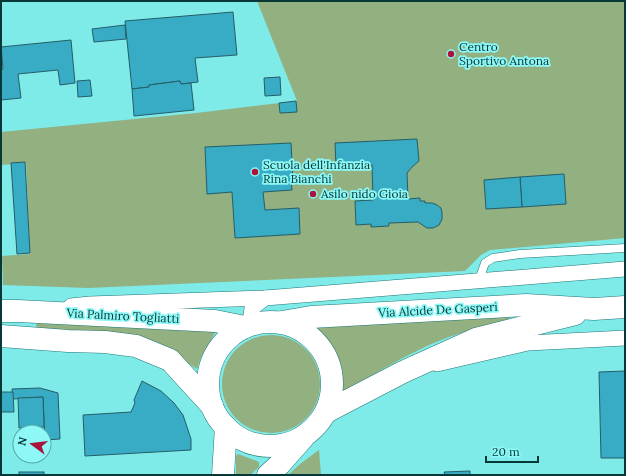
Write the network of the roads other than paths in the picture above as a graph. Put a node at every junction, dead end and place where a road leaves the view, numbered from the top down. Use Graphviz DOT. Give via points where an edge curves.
graph roads {
  1 [pos="625,248"];
  2 [pos="625,269"];
  3 [pos="479,280"];
  4 [pos="265,298"];
  5 [pos="625,307"];
  6 [pos="594,309"];
  7 [pos="9,311"];
  8 [pos="282,322"];
  9 [pos="247,325"];
  10 [pos="1,336"];
  11 [pos="625,338"];
  12 [pos="403,372"];
  13 [pos="212,406"];
  14 [pos="326,412"];
  15 [pos="226,428"];
  16 [pos="305,436"];
  17 [pos="223,475"];
  18 [pos="268,475"];
  1 -- 3 [label="lane" via="493,258 485,263"];
  2 -- 3 [label="street"];
  3 -- 4 [label="street"];
  4 -- 7 [label="street" via="90,304"];
  4 -- 9 [label="street" via="252,308"];
  5 -- 6 [label="main road, Via Alcide De Gasperi"];
  6 -- 8 [label="main road, Via Alcide De Gasperi" via="526,305 311,317"];
  6 -- 12 [label="main road, Via Alcide De Gasperi" via="476,339"];
  7 -- 9 [label="main road, Via Palmiro Togliatti" via="215,321"];
  8 -- 9 [label="main road, Via Alcide De Gasperi"];
  8 -- 14 [label="main road, Via Alcide De Gasperi" via="308,334 327,356 333,384"];
  9 -- 13 [label="main road, Via Alcide De Gasperi" via="226,340 213,360 208,383"];
  10 -- 13 [label="main road" via="136,346 170,360"];
  11 -- 12 [label="street" via="528,343"];
  12 -- 14 [label="main road, Via Alcide De Gasperi"];
  13 -- 15 [label="main road, Via Alcide De Gasperi"];
  14 -- 16 [label="main road, Via Alcide De Gasperi"];
  15 -- 16 [label="main road, Via Alcide De Gasperi" via="250,443 257,444 278,446"];
  15 -- 17 [label="main road"];
  16 -- 18 [label="main road"];
}
